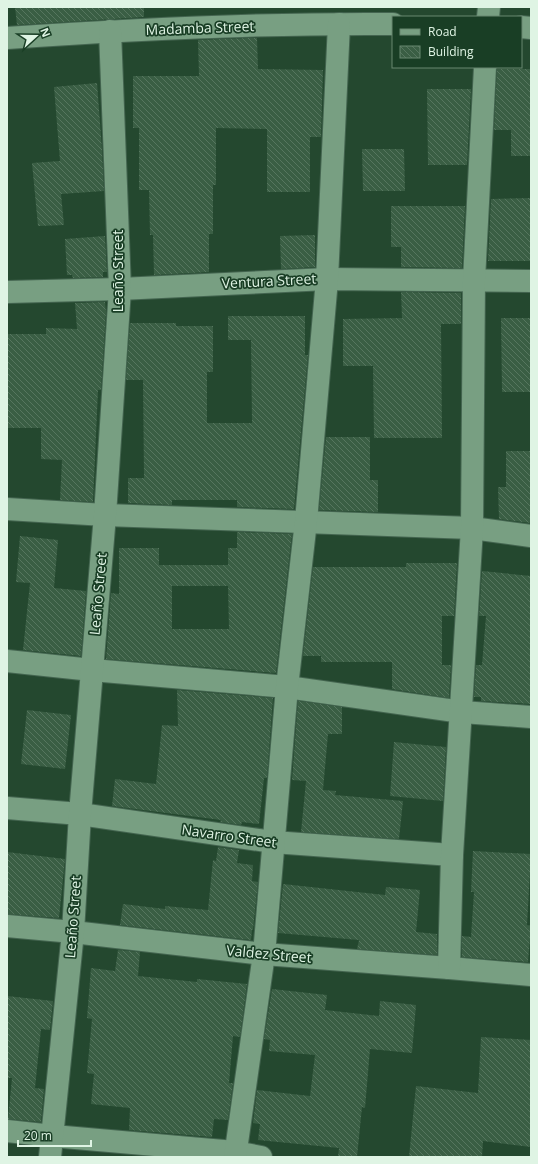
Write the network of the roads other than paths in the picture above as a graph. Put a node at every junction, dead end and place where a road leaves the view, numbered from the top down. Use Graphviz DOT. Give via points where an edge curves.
graph roads {
  1 [pos="339,24"];
  2 [pos="392,24"];
  3 [pos="110,31"];
  4 [pos="7,38"];
  5 [pos="485,68"];
  6 [pos="327,279"];
  7 [pos="474,280"];
  8 [pos="531,281"];
  9 [pos="120,289"];
  10 [pos="7,292"];
  11 [pos="7,509"];
  12 [pos="105,515"];
  13 [pos="306,521"];
  14 [pos="472,528"];
  15 [pos="531,536"];
  16 [pos="7,661"];
  17 [pos="92,670"];
  18 [pos="287,687"];
  19 [pos="462,712"];
  20 [pos="531,717"];
  21 [pos="7,808"];
  22 [pos="80,814"];
  23 [pos="273,842"];
  24 [pos="452,855"];
  25 [pos="7,926"];
  26 [pos="73,932"];
  27 [pos="264,954"];
  28 [pos="449,968"];
  29 [pos="531,975"];
  30 [pos="7,1131"];
  31 [pos="52,1147"];
  32 [pos="235,1154"];
  33 [pos="261,1157"];
  1 -- 2 [label="street, Madamba Street"];
  1 -- 3 [label="street, Madamba Street"];
  1 -- 6 [label="street"];
  3 -- 4 [label="street, Madamba Street"];
  3 -- 9 [label="street, Leaño Street"];
  5 -- 7 [label="street"];
  6 -- 7 [label="street, Ventura Street"];
  6 -- 9 [label="street, Ventura Street"];
  6 -- 13 [label="street"];
  7 -- 8 [label="street, Ventura Street"];
  7 -- 14 [label="street"];
  9 -- 10 [label="street, Ventura Street"];
  9 -- 12 [label="street, Leaño Street"];
  11 -- 12 [label="street"];
  12 -- 13 [label="street"];
  12 -- 17 [label="street, Leaño Street"];
  13 -- 14 [label="street"];
  13 -- 18 [label="street"];
  14 -- 15 [label="street"];
  14 -- 19 [label="street"];
  16 -- 17 [label="street"];
  17 -- 18 [label="street"];
  17 -- 22 [label="street, Leaño Street"];
  18 -- 19 [label="street"];
  18 -- 23 [label="street"];
  19 -- 20 [label="street"];
  19 -- 24 [label="street"];
  21 -- 22 [label="street, Navarro Street"];
  22 -- 23 [label="street, Navarro Street"];
  22 -- 26 [label="street, Leaño Street"];
  23 -- 24 [label="street, Navarro Street"];
  23 -- 27 [label="street"];
  24 -- 28 [label="street"];
  25 -- 26 [label="street, Valdez Street"];
  26 -- 27 [label="street, Valdez Street"];
  26 -- 31 [label="street, Leaño Street"];
  27 -- 28 [label="street, Valdez Street"];
  27 -- 32 [label="street"];
  28 -- 29 [label="street, Valdez Street"];
  30 -- 31 [label="street"];
  31 -- 32 [label="street"];
  32 -- 33 [label="street"];
}
